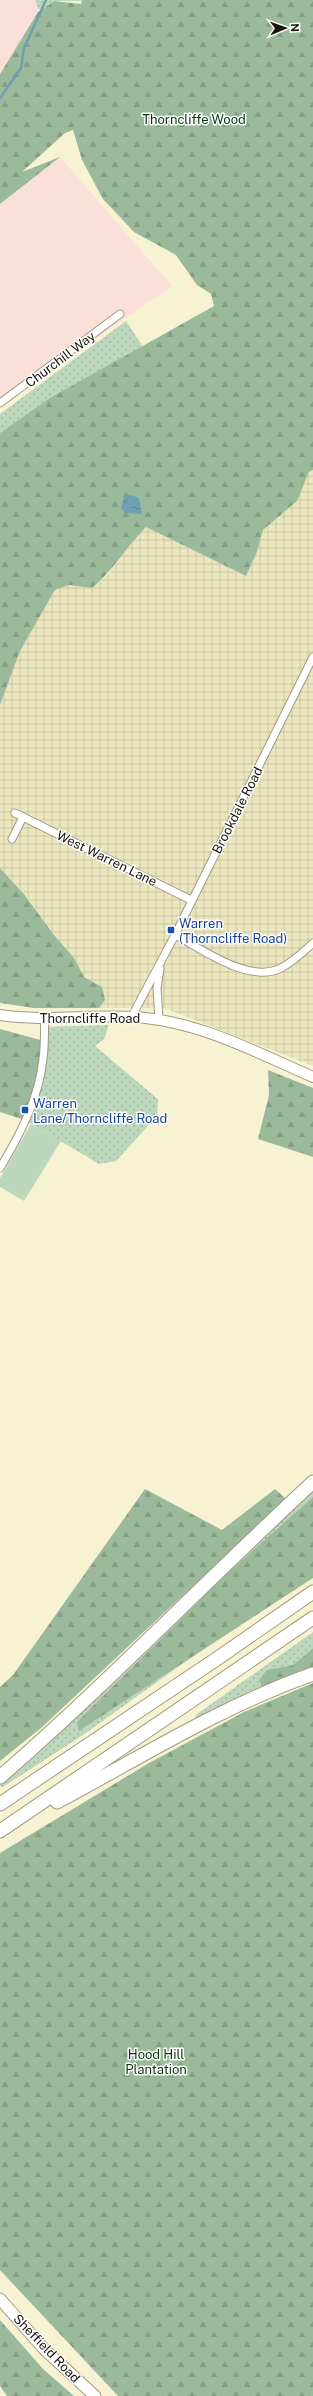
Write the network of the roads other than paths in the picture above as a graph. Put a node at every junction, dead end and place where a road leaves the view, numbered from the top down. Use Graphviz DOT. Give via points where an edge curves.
graph roads {
  1 [pos="120,314"];
  2 [pos="0,403"];
  3 [pos="313,657"];
  4 [pos="15,813"];
  5 [pos="23,816"];
  6 [pos="12,839"];
  7 [pos="192,900"];
  8 [pos="175,935"];
  9 [pos="313,943"];
  10 [pos="161,962"];
  11 [pos="0,1015"];
  12 [pos="132,1016"];
  13 [pos="45,1019"];
  14 [pos="159,1020"];
  15 [pos="313,1077"];
  16 [pos="0,1168"];
  17 [pos="313,1482"];
  18 [pos="313,1592"];
  19 [pos="313,1618"];
  20 [pos="313,1674"];
  21 [pos="0,1777"];
  22 [pos="0,1804"];
  23 [pos="0,1832"];
  24 [pos="0,2298"];
  25 [pos="95,2396"];
  1 -- 2 [label="street, Churchill Way"];
  3 -- 7 [label="street, Brookdale Road"];
  4 -- 5 [label="street, West Warren Lane"];
  5 -- 6 [label="street"];
  5 -- 7 [label="street, West Warren Lane"];
  7 -- 8 [label="street, Brookdale Road"];
  8 -- 9 [label="street" via="216,957 250,972 260,973 282,968"];
  8 -- 10 [label="street, Brookdale Road"];
  10 -- 12 [label="street, Brookdale Road"];
  10 -- 14 [label="street, Brookdale Road" via="157,988"];
  11 -- 13 [label="street, Thorncliffe Road"];
  12 -- 13 [label="street, Thorncliffe Road"];
  12 -- 14 [label="street, Thorncliffe Road"];
  13 -- 16 [label="street" via="39,1082 26,1120"];
  14 -- 15 [label="street, Thorncliffe Road" via="224,1038"];
  17 -- 21 [label="highway" via="226,1562 48,1735"];
  18 -- 22 [label="highway"];
  19 -- 23 [label="highway"];
  20 -- 23 [label="highway" via="191,1727"];
  24 -- 25 [label="main road, Sheffield Road" via="44,2349"];
}
